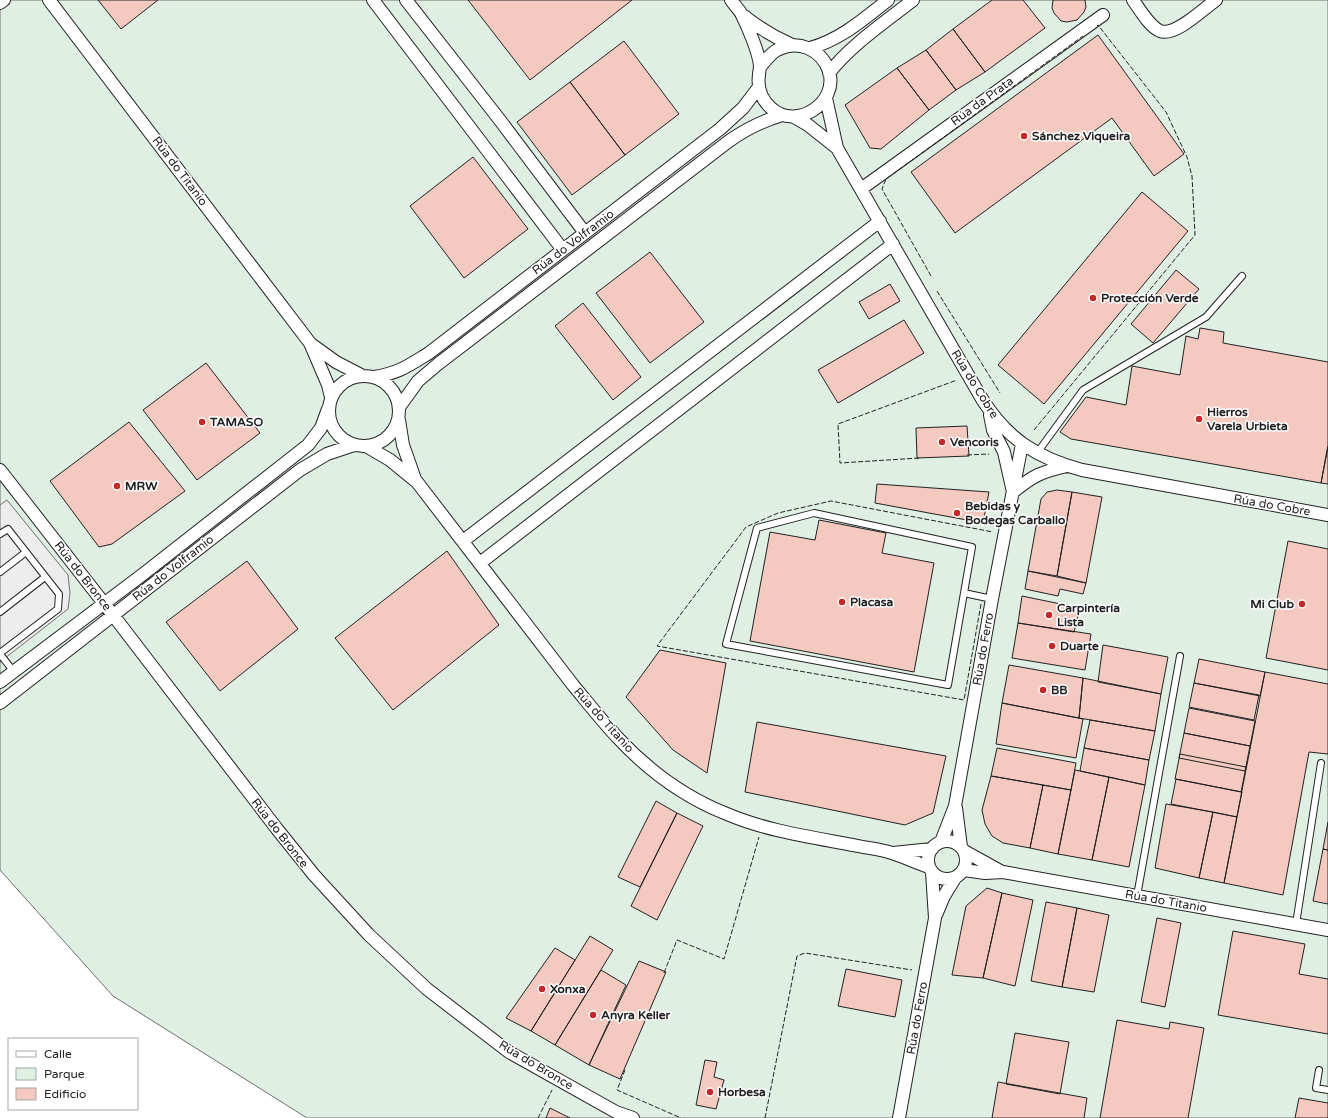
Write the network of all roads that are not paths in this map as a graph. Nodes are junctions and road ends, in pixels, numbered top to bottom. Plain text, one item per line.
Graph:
1 (4, 0) edge
2 (49, 0) edge
3 (373, 0) edge
4 (406, 0) edge
5 (731, 0) edge
6 (888, 0) edge
7 (913, 0) edge
8 (1133, 0) edge
9 (1216, 0) edge
10 (0, 3) edge
11 (741, 14) junction
12 (1103, 15) dead end
13 (792, 45) junction
14 (810, 48) junction
15 (760, 67) junction
16 (829, 73) junction
17 (759, 87) junction
18 (826, 98) junction
19 (782, 115) junction
20 (794, 117) junction
21 (837, 148) junction
22 (861, 188) junction
23 (880, 221) junction
24 (585, 233) junction
25 (893, 244) junction
26 (563, 250) junction
27 (1242, 276) dead end
28 (310, 343) junction
29 (361, 375) junction
30 (374, 377) junction
31 (329, 403) junction
32 (400, 406) junction
33 (989, 412) junction
34 (399, 419) junction
35 (1022, 444) junction
36 (354, 445) junction
37 (366, 446) junction
38 (1037, 453) junction
39 (1067, 466) junction
40 (0, 470) edge
41 (417, 482) junction
42 (1013, 492) junction
43 (1328, 515) edge
44 (0, 534) edge
45 (463, 541) junction
46 (26, 552) junction
47 (480, 562) junction
48 (0, 572) edge
49 (45, 577) junction
50 (964, 593) junction
51 (992, 599) junction
52 (104, 603) junction
53 (0, 612) edge
54 (113, 615) junction
55 (0, 653) edge
56 (1180, 656) dead end
57 (14, 672) junction
58 (0, 682) edge
59 (0, 703) edge
60 (1321, 763) dead end
61 (955, 806) junction
62 (936, 846) junction
63 (963, 849) junction
64 (892, 853) junction
65 (931, 870) junction
66 (964, 870) junction
67 (1003, 872) junction
68 (955, 878) junction
69 (1137, 896) junction
70 (935, 918) junction
71 (1296, 924) junction
72 (1328, 930) edge
73 (1319, 1070) dead end
74 (1328, 1090) edge
75 (633, 1118) edge
76 (899, 1118) edge

1 - 10 street
2 - 28 street, Rúa do Titanio
3 - 26 street
4 - 24 street
5 - 11 street
6 - 14 street
7 - 16 street
8 - 9 street
11 - 13 street
11 - 15 street
12 - 22 street, Rúa da Prata
13 - 14 street
13 - 15 street
14 - 16 street
15 - 17 street
16 - 18 street
17 - 19 street
17 - 24 street, Rúa do Volframio
18 - 20 street
18 - 21 street
19 - 20 street
19 - 32 street, Rúa do Volframio
20 - 21 street
21 - 22 street, Rúa do Cobre
22 - 23 street, Rúa do Cobre
23 - 25 street, Rúa do Cobre
23 - 45 street
24 - 26 street, Rúa do Volframio
25 - 33 street, Rúa do Cobre
25 - 47 street
26 - 30 street, Rúa do Volframio
27 - 38 lane
28 - 29 street
28 - 31 street
29 - 30 street
29 - 31 street
30 - 32 street
31 - 36 street
31 - 52 street, Rúa do Volframio
32 - 34 street
33 - 35 street, Rúa do Cobre
33 - 42 street, Rúa do Ferro
34 - 37 street
34 - 41 street
35 - 38 street, Rúa do Cobre
35 - 42 street, Rúa do Ferro
36 - 37 street
36 - 54 street, Rúa do Volframio
37 - 41 street
38 - 39 street, Rúa do Cobre
39 - 42 street
39 - 43 street, Rúa do Cobre
40 - 52 street, Rúa do Bronce
41 - 45 street, Rúa do Titanio
42 - 51 street, Rúa do Ferro
44 - 46 lane
45 - 47 street, Rúa do Titanio
46 - 48 lane
46 - 49 lane
47 - 64 street, Rúa do Titanio
49 - 53 lane
49 - 55 lane
50 - 50 lane
50 - 51 lane
51 - 61 street, Rúa do Ferro
52 - 54 street, Rúa do Bronce
52 - 57 street, Rúa do Volframio
54 - 59 street, Rúa do Volframio
54 - 75 street, Rúa do Bronce
55 - 57 lane
56 - 69 lane
57 - 58 street, Rúa do Volframio
60 - 71 lane
61 - 62 street, Rúa do Ferro
61 - 63 street, Rúa do Ferro
62 - 63 street
62 - 64 street, Rúa do Titanio
62 - 65 street
63 - 66 street
63 - 67 street, Rúa do Titanio
64 - 65 street, Rúa do Titanio
65 - 68 street
65 - 70 street, Rúa do Ferro
66 - 67 street, Rúa do Titanio
66 - 68 street
67 - 69 street, Rúa do Titanio
68 - 70 street, Rúa do Ferro
69 - 71 street, Rúa do Titanio
70 - 76 street, Rúa do Ferro
71 - 72 street, Rúa do Titanio
73 - 74 lane

